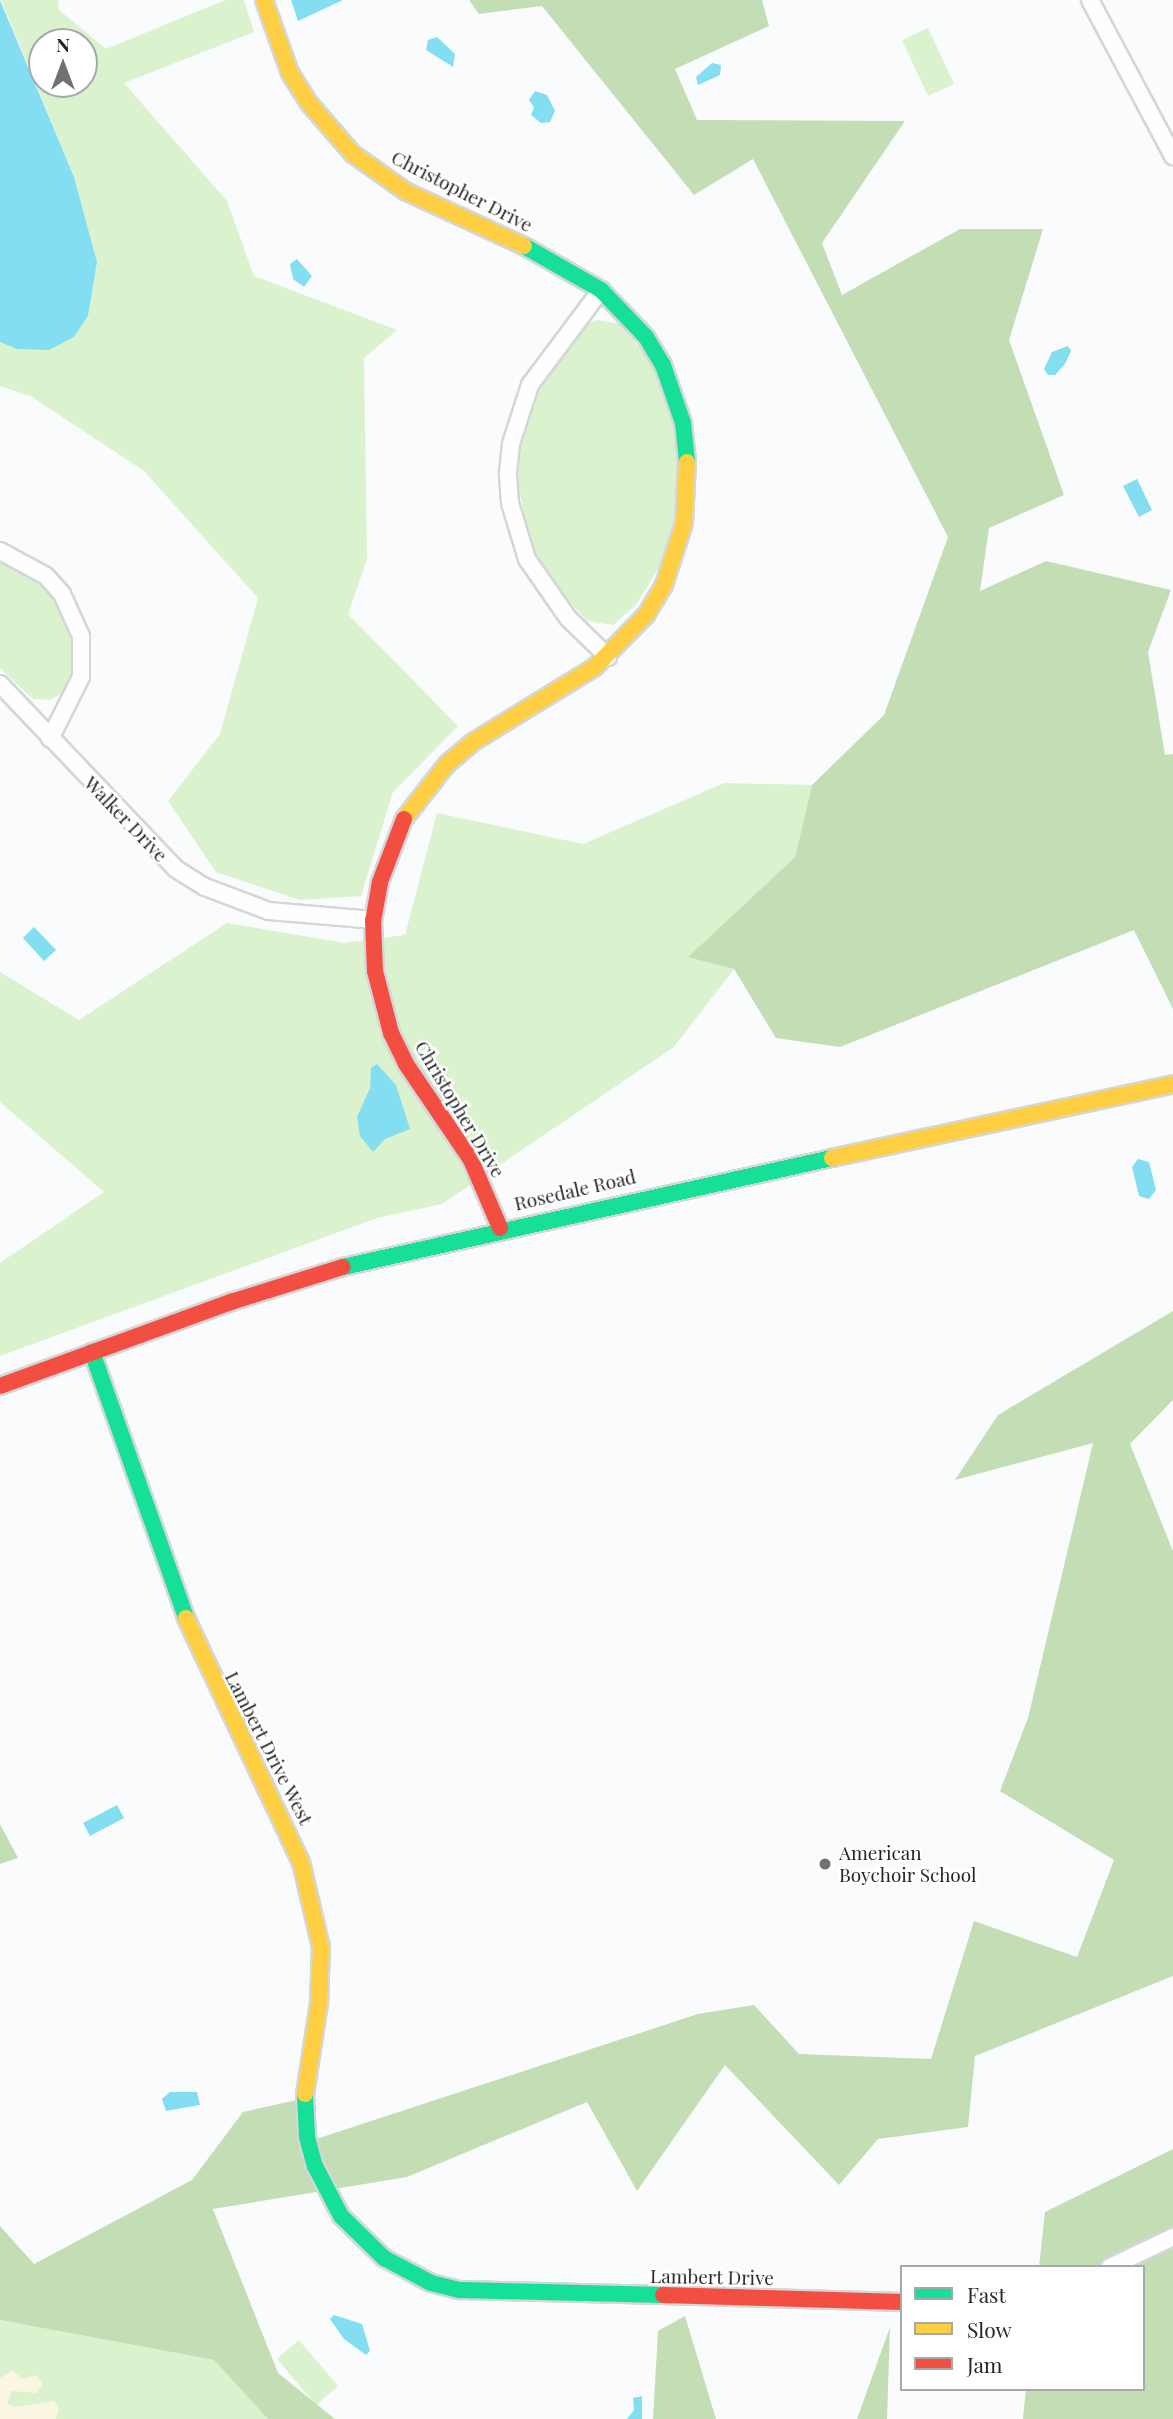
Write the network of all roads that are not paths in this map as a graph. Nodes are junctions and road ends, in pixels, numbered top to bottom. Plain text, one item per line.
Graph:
1 (264, 0) edge
2 (1090, 0) edge
3 (1173, 156) edge
4 (601, 289) junction
5 (0, 551) edge
6 (608, 657) junction
7 (0, 684) edge
8 (50, 738) junction
9 (373, 920) junction
10 (1173, 1084) edge
11 (500, 1228) junction
12 (92, 1352) junction
13 (0, 1386) edge
14 (1167, 2240) edge
15 (1114, 2265) edge
16 (522, 2294) joint
17 (900, 2302) edge

1 - 4 street, Christopher Drive
2 - 3 street
4 - 6 street, Christopher Drive
4 - 6 street
5 - 8 street
6 - 9 street, Christopher Drive
7 - 8 street, Walker Drive
8 - 9 street, Walker Drive
9 - 11 street, Christopher Drive
10 - 11 street, Rosedale Road
11 - 12 street, Rosedale Road
12 - 13 street, Rosedale Road
12 - 16 street, Lambert Drive West
14 - 15 street
16 - 17 street, Lambert Drive

